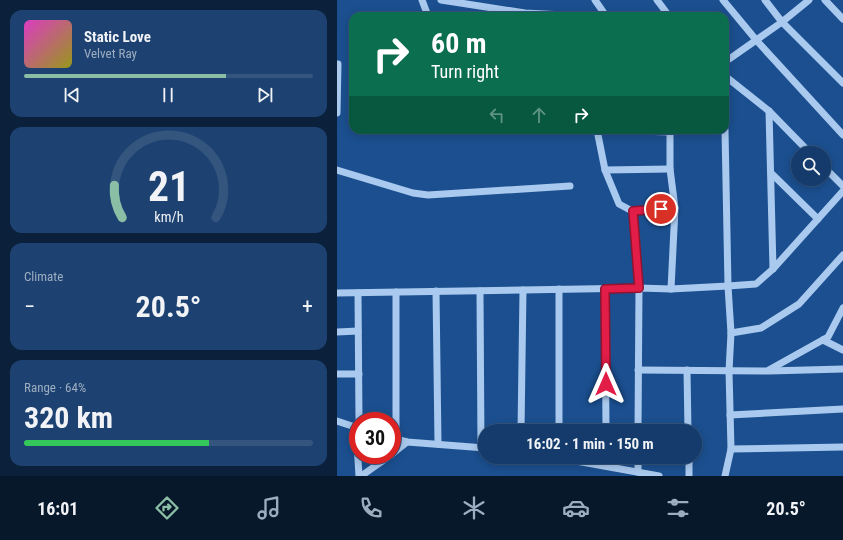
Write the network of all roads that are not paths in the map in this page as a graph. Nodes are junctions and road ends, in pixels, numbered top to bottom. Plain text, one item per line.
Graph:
1 (422, 0) edge
2 (441, 0) edge
3 (595, 0) edge
4 (657, 0) edge
5 (723, 0) edge
6 (765, 0) edge
7 (809, 0) edge
8 (825, 0) edge
9 (426, 12) edge
10 (519, 12) edge
11 (603, 12) edge
12 (666, 12) edge
13 (842, 16) edge
14 (782, 22) junction
15 (757, 41) junction
16 (729, 59) edge
17 (338, 64) dead end
18 (729, 79) edge
19 (843, 82) edge
20 (769, 111) junction
21 (337, 113) edge
22 (598, 134) edge
23 (670, 134) edge
24 (725, 134) edge
25 (843, 135) edge
26 (803, 146) edge
27 (670, 169) junction
28 (337, 170) edge
29 (605, 170) junction
30 (771, 173) junction
31 (831, 174) edge
32 (571, 186) dead end
33 (843, 186) edge
34 (843, 191) edge
35 (675, 208) junction
36 (633, 211) junction
37 (818, 219) junction
38 (843, 255) edge
39 (773, 269) junction
40 (728, 286) junction
41 (639, 288) junction
42 (559, 289) junction
43 (605, 289) junction
44 (671, 289) junction
45 (523, 290) junction
46 (480, 291) junction
47 (396, 292) junction
48 (436, 292) junction
49 (337, 293) edge
50 (358, 293) junction
51 (843, 308) edge
52 (358, 331) junction
53 (337, 332) edge
54 (731, 332) junction
55 (823, 340) junction
56 (843, 350) edge
57 (638, 370) junction
58 (687, 370) junction
59 (843, 370) edge
60 (729, 371) junction
61 (767, 371) junction
62 (337, 374) edge
63 (359, 374) junction
64 (843, 409) edge
65 (358, 412) edge
66 (394, 412) edge
67 (730, 415) junction
68 (337, 422) edge
69 (349, 424) edge
70 (483, 424) edge
71 (521, 424) edge
72 (559, 424) edge
73 (606, 424) edge
74 (638, 424) edge
75 (688, 424) edge
76 (401, 440) edge
77 (407, 442) junction
78 (438, 444) junction
79 (401, 447) edge
80 (843, 447) edge
81 (478, 448) edge
82 (731, 449) junction
83 (360, 464) edge
84 (378, 464) edge
85 (595, 464) edge
86 (638, 464) edge
87 (689, 464) edge
88 (606, 466) joint
89 (638, 472) junction
90 (360, 476) edge
91 (659, 476) edge
92 (689, 476) edge
93 (725, 476) edge

1 - 9 street
2 - 10 street
3 - 11 street
4 - 12 street
5 - 15 street
6 - 14 street
7 - 14 street
8 - 13 street
14 - 15 street
14 - 19 street
15 - 16 street
15 - 25 street
17 - 21 street
18 - 20 street
20 - 26 street
20 - 30 street
22 - 29 street
23 - 27 street
24 - 40 street
27 - 29 street
27 - 35 street
28 - 32 street
29 - 36 street
30 - 37 street
30 - 39 street
31 - 33 street
34 - 37 street
35 - 36 street
35 - 44 street
36 - 41 street
37 - 39 street
38 - 54 street
39 - 40 street
40 - 44 street
40 - 54 street
41 - 43 street
41 - 44 street
41 - 57 street
42 - 43 street
42 - 45 street
42 - 72 street
43 - 73 street
45 - 46 street
45 - 71 street
46 - 48 street
46 - 70 street
47 - 48 street
47 - 50 street
47 - 66 street
48 - 78 street
49 - 50 street
50 - 52 street
51 - 55 street
52 - 53 street
52 - 63 street
54 - 60 street
55 - 56 street
55 - 61 street
57 - 58 street
57 - 74 street
58 - 60 street
58 - 75 street
59 - 61 street
60 - 61 street
60 - 67 street
62 - 63 street
63 - 65 street
64 - 67 street
67 - 82 street
68 - 69 street
76 - 77 street
77 - 78 street
77 - 79 street
78 - 81 street
80 - 82 street
82 - 93 street
83 - 90 street
84 - 90 street
85 - 88 street
86 - 89 street
87 - 92 street
88 - 89 street
89 - 91 street

